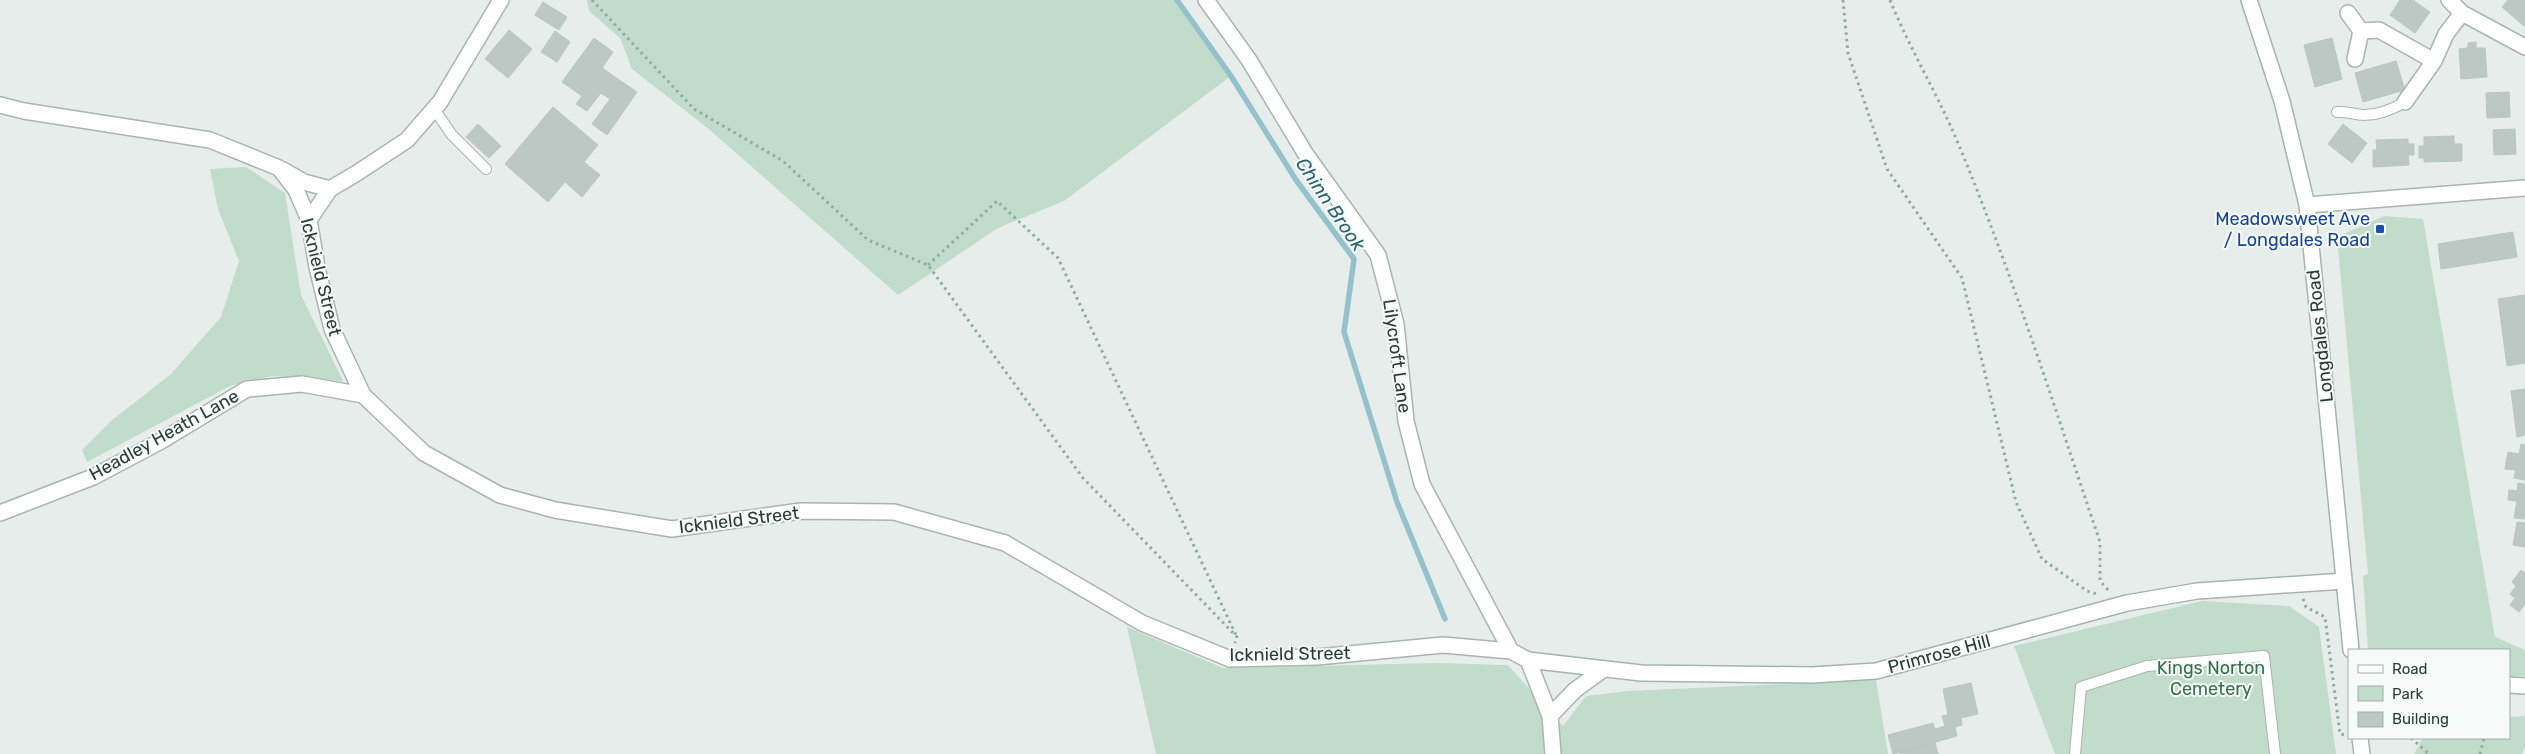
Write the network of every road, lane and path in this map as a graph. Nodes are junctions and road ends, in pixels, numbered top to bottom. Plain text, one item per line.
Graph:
1 (501, 0) edge
2 (592, 0) edge
3 (1206, 0) edge
4 (1843, 0) edge
5 (1890, 0) edge
6 (2249, 0) edge
7 (2449, 0) edge
8 (2348, 13) dead end
9 (2462, 13) junction
10 (2361, 30) junction
11 (2525, 47) edge
12 (2355, 59) dead end
13 (2434, 61) junction
14 (2405, 102) joint
15 (0, 105) edge
16 (434, 109) junction
17 (2337, 112) dead end
18 (279, 168) junction
19 (486, 169) dead end
20 (330, 188) junction
21 (2525, 188) edge
22 (2307, 205) junction
23 (309, 220) junction
24 (928, 264) junction
25 (363, 395) junction
26 (0, 513) edge
27 (2100, 572) dead end
28 (2344, 582) junction
29 (2298, 584) junction
30 (2078, 585) dead end
31 (1237, 637) junction
32 (2352, 649) edge
33 (1511, 651) junction
34 (1230, 659) junction
35 (1528, 660) junction
36 (1604, 669) junction
37 (2510, 685) edge
38 (2525, 686) edge
39 (1550, 716) junction
40 (2348, 736) edge
41 (2360, 739) edge
42 (2412, 739) edge
43 (2484, 739) edge
44 (1553, 754) edge
45 (2075, 754) edge
46 (2275, 754) edge
47 (2362, 754) edge
48 (2429, 754) edge
49 (2480, 754) edge

1 - 16 street
2 - 24 path
3 - 33 street, Lilycroft Lane
4 - 30 path
5 - 27 path
6 - 22 street, Longdales Road
7 - 9 street
8 - 10 street
9 - 11 street
9 - 13 street
10 - 12 street
10 - 13 street
13 - 14 street
14 - 17 lane
15 - 18 street
16 - 19 lane
16 - 20 street
18 - 20 street
18 - 23 street, Icknield Street
20 - 23 street
21 - 22 street
22 - 28 street, Longdales Road
23 - 25 street, Icknield Street
24 - 31 path
24 - 31 path
25 - 26 street, Headley Heath Lane
25 - 34 street, Icknield Street
28 - 29 street, Primrose Hill
28 - 32 street, Longdales Road
29 - 36 street, Primrose Hill
29 - 40 path
31 - 34 path
33 - 34 street, Icknield Street
33 - 35 street, Icknield Street
35 - 36 street, Primrose Hill
35 - 39 street
36 - 39 street
37 - 38 street
39 - 44 street
41 - 47 street
42 - 48 path
43 - 49 path
45 - 46 lane

